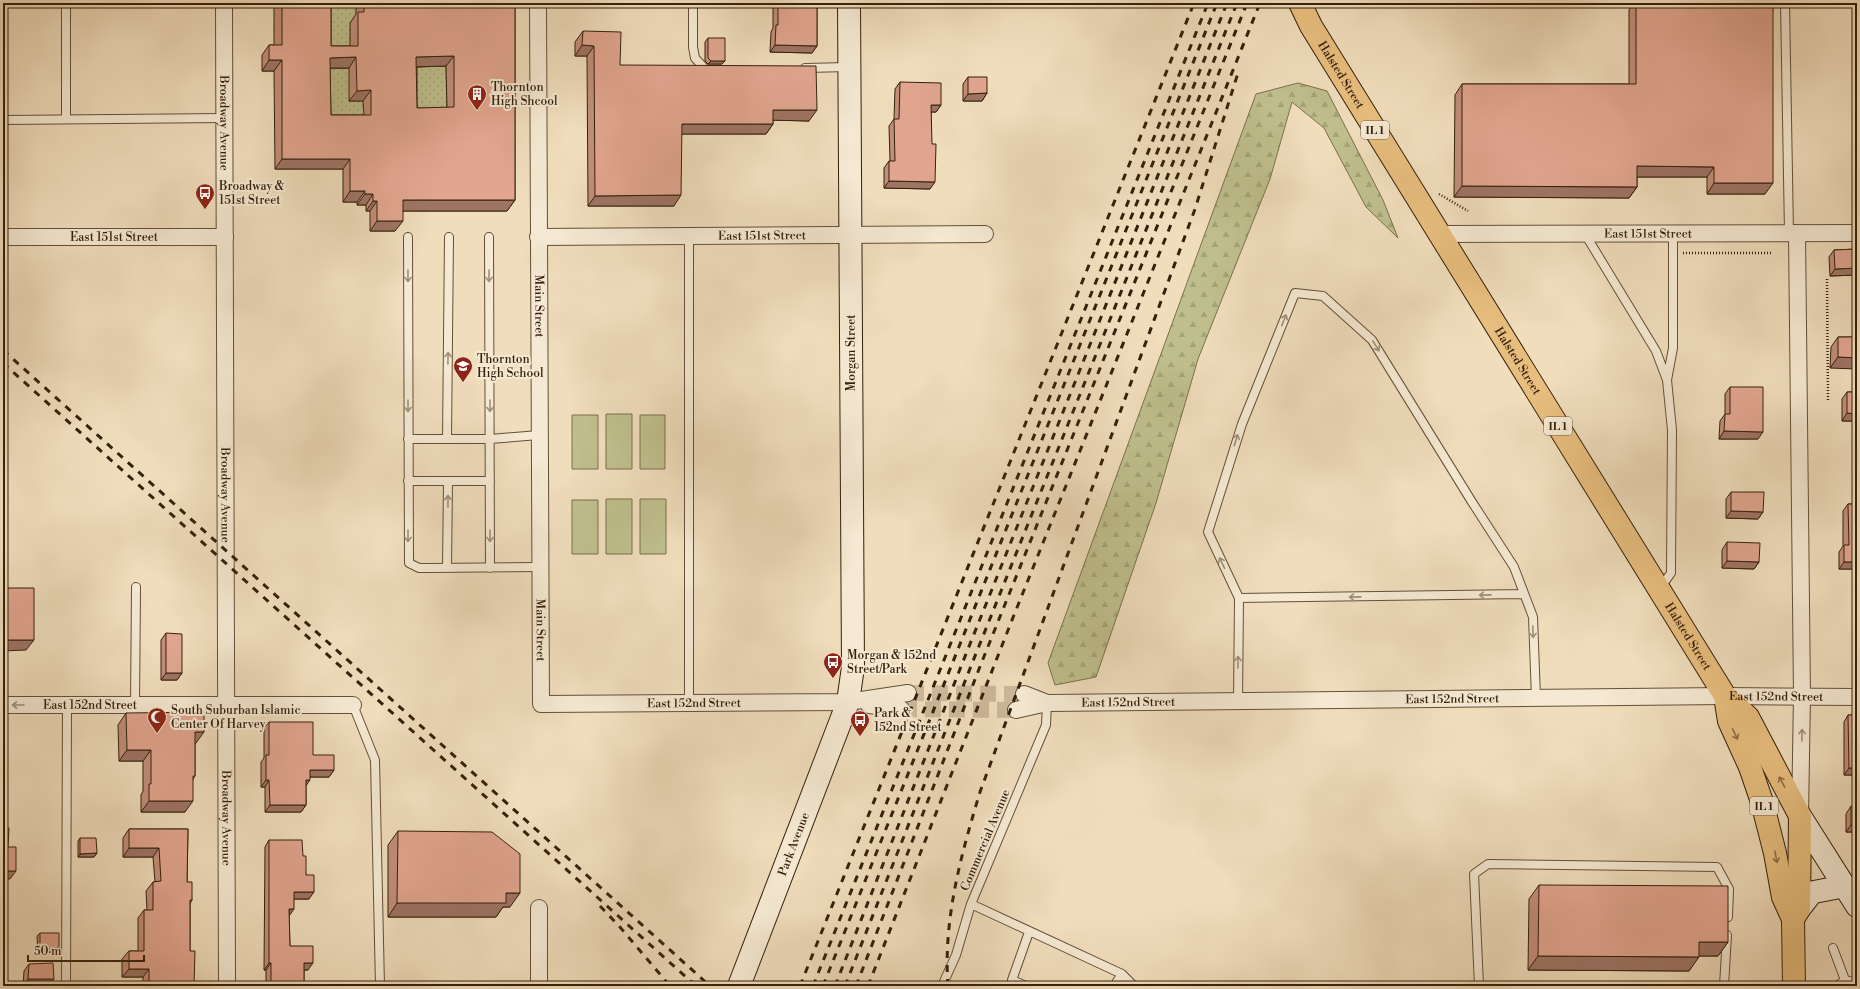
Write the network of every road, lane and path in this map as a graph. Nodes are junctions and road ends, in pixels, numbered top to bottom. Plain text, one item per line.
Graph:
1 (66, 3) edge
2 (224, 3) edge
3 (538, 3) edge
4 (693, 3) edge
5 (849, 3) edge
6 (1290, 3) edge
7 (1300, 3) edge
8 (1785, 3) edge
9 (1310, 26) junction
10 (849, 67) junction
11 (794, 68) edge
12 (714, 70) edge
13 (224, 118) junction
14 (66, 119) junction
15 (3, 120) edge
16 (1439, 194) dead end
17 (1468, 211) dead end
18 (1793, 233) junction
19 (1857, 233) edge
20 (985, 234) dead end
21 (1439, 234) junction
22 (1585, 234) junction
23 (1673, 234) junction
24 (850, 235) junction
25 (489, 236) dead end
26 (538, 236) junction
27 (689, 236) junction
28 (3, 237) edge
29 (224, 237) junction
30 (408, 237) dead end
31 (449, 237) dead end
32 (1673, 253) junction
33 (1772, 253) dead end
34 (1827, 279) dead end
35 (1668, 380) junction
36 (1828, 400) dead end
37 (540, 435) junction
38 (408, 439) junction
39 (447, 439) junction
40 (490, 439) junction
41 (408, 481) junction
42 (448, 481) junction
43 (490, 481) junction
44 (540, 567) junction
45 (448, 568) junction
46 (490, 568) junction
47 (136, 587) dead end
48 (1660, 589) junction
49 (1524, 594) junction
50 (1239, 598) junction
51 (908, 693) tunnel mouth
52 (1024, 694) tunnel mouth
53 (1725, 696) junction
54 (1802, 696) junction
55 (1857, 696) edge
56 (1536, 698) junction
57 (1238, 701) junction
58 (848, 702) junction
59 (689, 703) junction
60 (1046, 703) junction
61 (135, 704) junction
62 (225, 704) junction
63 (541, 704) joint
64 (3, 705) edge
65 (67, 705) junction
66 (353, 706) joint
67 (901, 709) tunnel mouth
68 (1016, 710) tunnel mouth
69 (1800, 816) junction
70 (1848, 884) junction
71 (971, 904) junction
72 (1857, 906) edge
73 (539, 908) dead end
74 (1796, 914) junction
75 (1029, 932) junction
76 (1833, 948) dead end
77 (1122, 974) junction
78 (1846, 980) junction
79 (1857, 983) edge
80 (66, 986) edge
81 (227, 986) edge
82 (380, 986) edge
83 (539, 986) edge
84 (739, 986) edge
85 (942, 986) edge
86 (1026, 986) edge
87 (1114, 986) edge
88 (1134, 986) edge
89 (1479, 986) edge
90 (1724, 986) edge
91 (1794, 986) edge
92 (1837, 986) edge

1 - 14 lane
2 - 13 street, Broadway Avenue
3 - 26 street, Main Street
4 - 12 lane
5 - 10 street, Morgan Street
6 - 9 main road, Halsted Street / IL 1
7 - 9 main road, Halsted Street / IL 1
8 - 18 lane
9 - 21 main road, Halsted Street / IL 1
10 - 11 lane
10 - 24 street, Morgan Street
13 - 14 lane
13 - 29 street, Broadway Avenue
14 - 15 lane
16 - 17 path
18 - 19 street, East 151st Street
18 - 23 street, East 151st Street
18 - 54 street, Halsted Street
20 - 24 street, East 151st Street
21 - 22 street, East 151st Street
21 - 48 main road, Halsted Street / IL 1
22 - 23 street, East 151st Street
22 - 35 lane
23 - 32 lane
24 - 27 street, East 151st Street
24 - 58 street, Morgan Street
25 -> 40 lane
26 - 27 street, East 151st Street
26 - 37 street, Main Street
27 - 59 lane
28 - 29 street, East 151st Street
29 - 62 street, Broadway Avenue
30 -> 38 lane
39 -> 31 lane
32 - 33 path
32 - 35 lane
34 - 36 path
35 - 48 lane
37 - 40 lane
37 - 44 street, Main Street
38 - 39 lane
38 - 41 lane
39 - 40 lane
40 - 43 lane
41 - 42 lane
41 -> 45 lane
42 - 43 lane
45 -> 42 lane
43 -> 46 lane
44 - 46 lane
44 - 63 street, Main Street
45 - 46 lane
47 - 61 lane
48 - 53 main road, Halsted Street / IL 1
49 -> 50 lane
50 -> 49 lane
49 -> 56 lane
57 -> 50 lane
51 - 58 street, East 152nd Street
52 - 60 street, East 152nd Street
53 - 54 street, East 152nd Street
53 - 56 street, East 152nd Street
69 -> 53 main road, Halsted Street / IL 1
53 -> 74 main road, Halsted Street / IL 1
54 - 55 street, East 152nd Street
69 -> 54 street, Halsted Street
56 - 57 street, East 152nd Street
57 - 60 street, East 152nd Street
58 - 59 street, East 152nd Street
58 - 67 street, East 152nd Street
58 - 84 street, Park Avenue
59 - 63 street, East 152nd Street
60 - 68 street, East 152nd Street
60 - 71 lane, Commercial Avenue
61 - 62 street, East 152nd Street
61 - 65 street, East 152nd Street
62 - 66 street, East 152nd Street
62 - 81 street, Broadway Avenue
65 -> 64 street, East 152nd Street
65 - 80 lane
66 - 82 lane
69 - 70 street
69 - 74 main road, Halsted Street / IL 1
70 - 72 street
70 - 74 street
71 - 75 lane
71 - 85 lane, Commercial Avenue
73 - 83 street
74 - 91 main road, Halsted Street / IL 1
75 - 77 lane
75 - 86 lane
76 - 78 lane
77 - 87 lane
77 - 88 lane
78 - 79 lane
78 - 92 lane
89 - 90 lane

